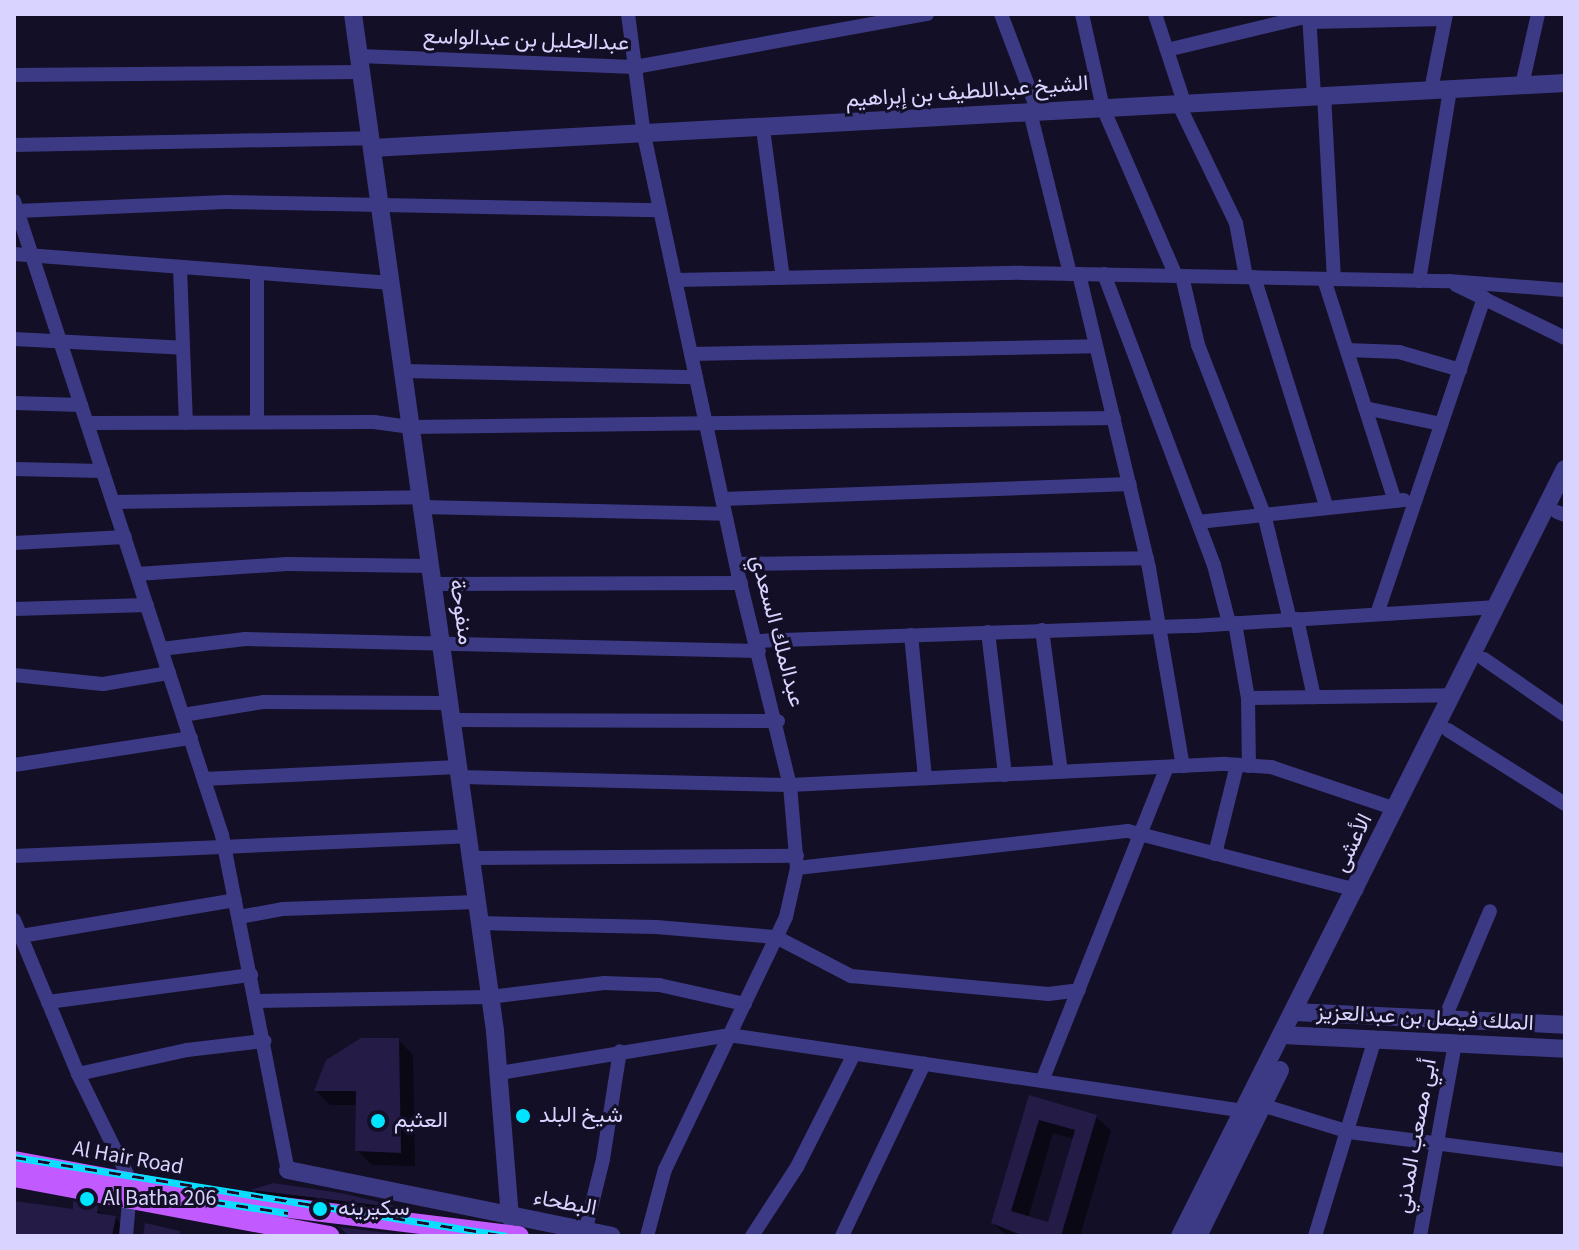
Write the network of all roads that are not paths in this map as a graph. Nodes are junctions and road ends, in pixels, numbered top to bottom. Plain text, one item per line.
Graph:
1 (353, 14) edge
2 (628, 14) edge
3 (927, 14) edge
4 (1001, 14) edge
5 (1082, 14) edge
6 (1155, 14) edge
7 (1538, 14) edge
8 (1309, 17) edge
9 (1446, 17) edge
10 (1167, 50) junction
11 (360, 64) junction
12 (635, 67) junction
13 (14, 75) edge
14 (1565, 83) edge
15 (1522, 85) junction
16 (1450, 89) junction
17 (1431, 90) junction
18 (1319, 96) junction
19 (1181, 103) junction
20 (1103, 108) junction
21 (1034, 112) junction
22 (763, 129) junction
23 (644, 135) junction
24 (371, 143) junction
25 (14, 145) edge
26 (379, 203) junction
27 (16, 206) edge
28 (660, 210) junction
29 (14, 254) edge
30 (32, 257) junction
31 (180, 268) junction
32 (257, 274) junction
33 (1075, 274) junction
34 (1104, 274) junction
35 (1179, 276) junction
36 (1250, 277) junction
37 (783, 278) junction
38 (1329, 279) junction
39 (675, 280) junction
40 (1419, 281) junction
41 (1448, 281) junction
42 (391, 283) junction
43 (1565, 290) edge
44 (1484, 298) junction
45 (1565, 338) edge
46 (14, 339) edge
47 (60, 340) junction
48 (1096, 346) junction
49 (183, 348) junction
50 (1347, 350) junction
51 (691, 354) junction
52 (1460, 370) junction
53 (403, 371) junction
54 (696, 377) junction
55 (14, 403) edge
56 (81, 405) junction
57 (1365, 408) junction
58 (1114, 418) junction
59 (257, 422) junction
60 (87, 423) junction
61 (186, 423) junction
62 (1441, 424) junction
63 (706, 425) junction
64 (411, 427) junction
65 (14, 469) edge
66 (1565, 469) edge
67 (103, 471) junction
68 (1130, 484) junction
69 (1416, 499) junction
70 (1395, 501) junction
71 (113, 502) junction
72 (421, 502) junction
73 (724, 506) junction
74 (1327, 508) junction
75 (1562, 508) edge
76 (1264, 514) junction
77 (1198, 522) junction
78 (125, 537) junction
79 (14, 543) edge
80 (1147, 558) junction
81 (736, 564) junction
82 (137, 574) junction
83 (431, 575) junction
84 (741, 583) junction
85 (147, 605) junction
86 (1497, 607) junction
87 (14, 609) edge
88 (1377, 614) junction
89 (1294, 620) junction
90 (1232, 623) junction
91 (1158, 627) junction
92 (1042, 630) junction
93 (988, 632) junction
94 (911, 635) junction
95 (441, 643) junction
96 (757, 646) junction
97 (161, 649) junction
98 (1484, 659) junction
99 (169, 673) junction
100 (14, 675) edge
101 (1453, 695) junction
102 (1314, 697) junction
103 (1248, 698) junction
104 (450, 711) junction
105 (183, 715) junction
106 (1565, 715) edge
107 (778, 721) junction
108 (1448, 730) junction
109 (191, 738) junction
110 (14, 765) edge
111 (1183, 766) junction
112 (1243, 766) junction
113 (1167, 767) junction
114 (459, 772) junction
115 (1061, 772) junction
116 (1005, 775) junction
117 (925, 778) junction
118 (204, 779) junction
119 (790, 785) junction
120 (1563, 800) edge
121 (1396, 809) junction
122 (1143, 835) junction
123 (468, 836) junction
124 (225, 848) junction
125 (1215, 854) junction
126 (14, 856) edge
127 (471, 858) junction
128 (797, 862) junction
129 (1356, 890) junction
130 (235, 900) junction
131 (477, 902) junction
132 (1490, 911) dead end
133 (239, 917) junction
134 (14, 920) edge
135 (480, 923) junction
136 (21, 936) junction
137 (776, 937) junction
138 (251, 975) junction
139 (1079, 990) junction
140 (490, 997) junction
141 (256, 1001) junction
142 (48, 1002) junction
143 (745, 1004) junction
144 (1301, 1013) junction
145 (1444, 1020) junction
146 (1565, 1025) edge
147 (729, 1035) junction
148 (1290, 1035) junction
149 (1375, 1038) junction
150 (264, 1041) junction
151 (1455, 1043) junction
152 (1565, 1049) edge
153 (620, 1051) junction
154 (854, 1054) junction
155 (924, 1064) junction
156 (500, 1073) junction
157 (78, 1074) junction
158 (1042, 1081) junction
159 (1254, 1108) junction
160 (1349, 1132) junction
161 (1434, 1145) junction
162 (1565, 1160) edge
163 (14, 1161) edge
164 (288, 1170) joint
165 (14, 1177) edge
166 (131, 1192) junction
167 (514, 1227) edge
168 (585, 1232) junction
169 (126, 1236) edge
170 (330, 1236) edge
171 (611, 1236) edge
172 (647, 1236) edge
173 (752, 1236) edge
174 (842, 1236) edge
175 (1180, 1236) edge
176 (1198, 1236) edge
177 (1315, 1236) edge
178 (1420, 1236) edge

1 - 11 street, منفوحة
2 - 12 street, عبدالملك السعدي
3 - 12 street, عبدالجليل بن عبدالواسع
4 - 21 street
5 - 20 street
6 - 10 street
7 - 15 street
8 - 9 street
8 - 10 street
8 - 18 street
9 - 17 street
10 - 19 street
11 - 12 street, عبدالجليل بن عبدالواسع
11 - 13 street, عبدالجليل بن عبدالواسع
11 - 24 street, منفوحة
12 - 23 street, عبدالملك السعدي
14 - 15 street, الشيخ عبداللطيف بن إبراهيم
15 - 16 street, الشيخ عبداللطيف بن إبراهيم
16 - 17 street, الشيخ عبداللطيف بن إبراهيم
16 - 40 street
17 - 18 street, الشيخ عبداللطيف بن إبراهيم
18 - 19 street, الشيخ عبداللطيف بن إبراهيم
18 - 38 street
19 - 20 street, الشيخ عبداللطيف بن إبراهيم
19 - 36 street
20 - 21 street, الشيخ عبداللطيف بن إبراهيم
20 - 35 street
21 - 22 street, الشيخ عبداللطيف بن إبراهيم
21 - 33 street
22 - 23 street, الشيخ عبداللطيف بن إبراهيم
22 - 37 street
23 - 24 street, الشيخ عبداللطيف بن إبراهيم
23 - 28 street, عبدالملك السعدي
24 - 25 street
24 - 26 street, منفوحة
26 - 27 street
26 - 28 street
26 - 42 street, منفوحة
27 - 30 street
28 - 39 street, عبدالملك السعدي
29 - 30 street
30 - 31 street
30 - 47 street
31 - 32 street
31 - 49 street
32 - 42 street
32 - 59 street
33 - 34 street
33 - 37 street
33 - 48 street
34 - 35 street
34 - 77 street
35 - 36 street
35 - 76 street
36 - 38 street
36 - 74 street
37 - 39 street
38 - 40 street
38 - 50 street
39 - 51 street, عبدالملك السعدي
40 - 41 street
41 - 43 street
41 - 44 street
42 - 53 street, منفوحة
44 - 45 street
44 - 52 street
46 - 47 street
47 - 49 street
47 - 56 street
48 - 51 street
48 - 58 street
49 - 61 street
50 - 52 street
50 - 57 street
51 - 54 street, عبدالملك السعدي
52 - 62 street
53 - 54 street
53 - 64 street, منفوحة
54 - 63 street, عبدالملك السعدي
55 - 56 street
56 - 60 street
57 - 62 street
57 - 70 street
58 - 63 street
58 - 68 street
59 - 61 street
59 - 64 street
60 - 61 street
60 - 67 street
62 - 69 street
63 - 64 street
63 - 73 street, عبدالملك السعدي
64 - 72 street, منفوحة
65 - 67 street
66 - 86 street, الأعشى
67 - 71 street
68 - 73 street
68 - 80 street
69 - 70 street
69 - 88 street
70 - 74 street
71 - 72 street
71 - 78 street
72 - 73 street
72 - 83 street, منفوحة
73 - 81 street, عبدالملك السعدي
74 - 76 street
75 - 98 street, الأعشى
76 - 77 street
76 - 89 street
77 - 90 street
78 - 79 street
78 - 82 street
80 - 81 street
80 - 91 street
81 - 84 street, عبدالملك السعدي
82 - 83 street
82 - 85 street
83 - 84 street
83 - 95 street, منفوحة
84 - 96 street, عبدالملك السعدي
85 - 87 street
85 - 97 street
86 - 88 street
86 - 101 street, الأعشى
88 - 89 street
89 - 90 street
89 - 102 street
90 - 91 street
90 - 103 street
91 - 92 street
91 - 111 street
92 - 93 street
92 - 115 street
93 - 94 street
93 - 116 street
94 - 96 street
94 - 117 street
95 - 96 street
95 - 97 street
95 - 104 street, منفوحة
96 - 107 street, عبدالملك السعدي
97 - 99 street
98 - 106 street
98 - 108 street, الأعشى
99 - 100 street
99 - 105 street
101 - 102 street
101 - 121 street, الأعشى
102 - 103 street
103 - 112 street
104 - 105 street
104 - 107 street
104 - 114 street, منفوحة
105 - 109 street
107 - 119 street, عبدالملك السعدي
108 - 120 street
108 - 144 street, الأعشى
109 - 110 street
109 - 118 street
111 - 112 street
111 - 113 street
112 - 121 street
112 - 125 street
113 - 115 street
113 - 122 street
114 - 118 street
114 - 119 street
114 - 123 street, منفوحة
115 - 116 street
116 - 117 street
117 - 119 street
118 - 124 street
119 - 128 street, عبدالملك السعدي
121 - 129 street, الأعشى
122 - 125 street
122 - 128 street
122 - 139 street
123 - 124 street
123 - 127 street, منفوحة
124 - 126 street
124 - 130 street
125 - 129 street
127 - 128 street
127 - 131 street, منفوحة
128 - 137 street, عبدالملك السعدي
129 - 144 street, الأعشى
130 - 133 street
130 - 136 street
131 - 133 street
131 - 135 street, منفوحة
132 - 145 street
133 - 138 street
134 - 136 street
135 - 137 street
135 - 140 street, منفوحة
136 - 142 street
137 - 139 street
137 - 143 street, عبدالملك السعدي
138 - 141 street
138 - 142 street
139 - 158 street
140 - 141 street
140 - 143 street
140 - 156 street, منفوحة
141 - 150 street
142 - 157 street
143 - 147 street, عبدالملك السعدي
144 - 145 street, الملك فيصل بن عبدالعزيز
144 - 148 street, الأعشى
145 - 146 street, الملك فيصل بن عبدالعزيز
147 - 153 street
147 - 154 street
147 - 172 street, عبدالملك السعدي
148 - 149 street, الملك فيصل بن عبدالعزيز
148 - 159 street, الأعشى
149 - 151 street, الملك فيصل بن عبدالعزيز
149 - 160 street
150 - 157 street
150 - 164 street
151 - 152 street, الملك فيصل بن عبدالعزيز
151 - 161 street, أبي مصعب المدني
153 - 156 street
153 - 168 street
154 - 155 street
154 - 173 street
155 - 158 street
155 - 174 street
156 - 167 street, منفوحة
157 - 166 street
158 - 159 street
159 - 160 street
159 - 175 street, الأعشى
159 - 176 street, الأعشى
160 - 161 street
160 - 177 street
161 - 162 street
161 - 178 street, أبي مصعب المدني
163 - 166 main road, Al Hair Road
164 - 167 street, البطحاء
165 - 166 main road, Al Hair Road
166 - 167 main road, Al Hair Road
166 - 169 street
166 - 170 main road, Al Hair Road
167 - 168 street, البطحاء
168 - 171 street, البطحاء

